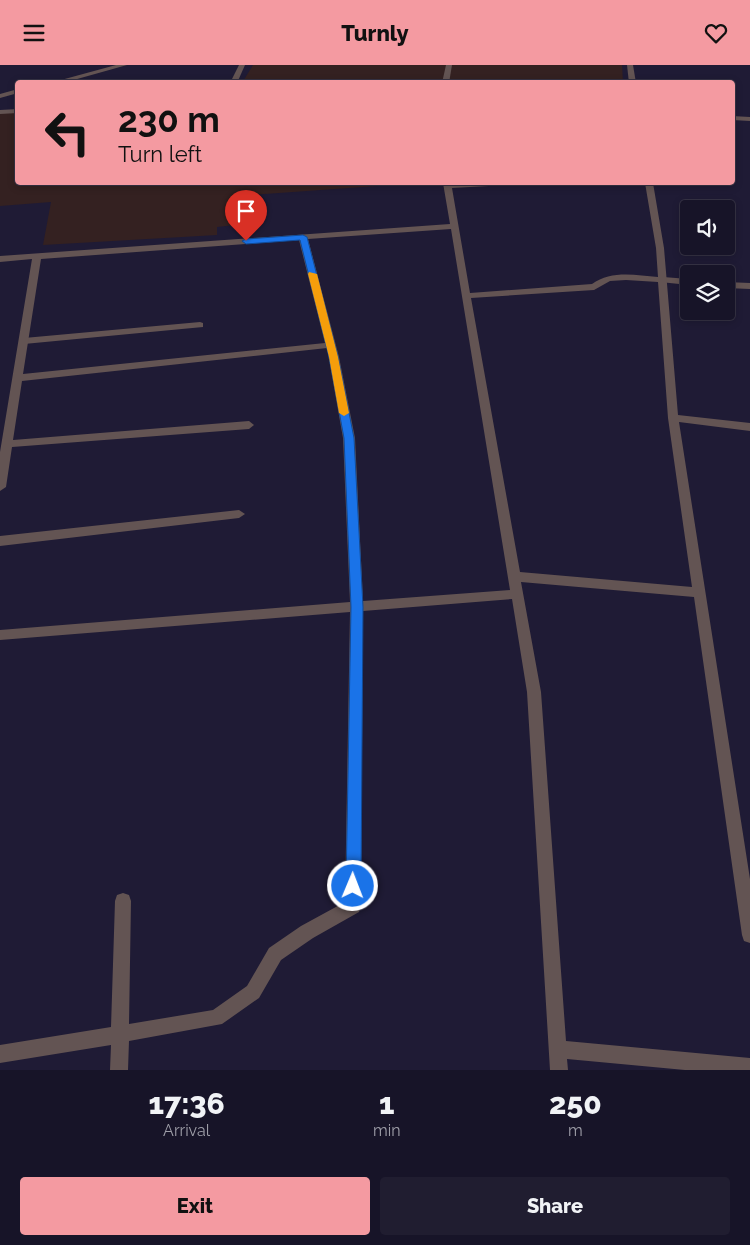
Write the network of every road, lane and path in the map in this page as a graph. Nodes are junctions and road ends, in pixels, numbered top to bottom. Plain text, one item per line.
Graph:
1 (124, 65) edge
2 (242, 65) edge
3 (449, 65) edge
4 (630, 65) edge
5 (65, 80) edge
6 (234, 80) edge
7 (445, 80) edge
8 (632, 80) edge
9 (15, 92) edge
10 (0, 96) edge
11 (15, 111) edge
12 (0, 112) edge
13 (735, 118) edge
14 (750, 119) edge
15 (447, 185) edge
16 (649, 185) edge
17 (454, 226) junction
18 (303, 237) junction
19 (37, 256) junction
20 (0, 259) edge
21 (663, 280) junction
22 (680, 281) edge
23 (735, 285) edge
24 (750, 286) edge
25 (466, 296) junction
26 (200, 325) dead end
27 (24, 341) junction
28 (331, 345) junction
29 (17, 378) junction
30 (673, 418) junction
31 (249, 425) dead end
32 (750, 427) edge
33 (4, 451) edge
34 (0, 487) edge
35 (239, 514) dead end
36 (0, 541) edge
37 (514, 576) junction
38 (700, 593) junction
39 (517, 594) junction
40 (357, 607) junction
41 (0, 635) edge
42 (123, 901) dead end
43 (750, 935) edge
44 (121, 1035) junction
45 (557, 1049) junction
46 (0, 1054) edge
47 (750, 1067) edge
48 (119, 1070) edge
49 (559, 1070) edge

1 - 5 street
2 - 6 street
3 - 7 street
4 - 8 street
9 - 10 street
11 - 12 street
13 - 14 street
15 - 17 street
16 - 21 street
17 - 18 street
17 - 25 street
18 - 19 street
18 - 28 street
19 - 20 street
19 - 27 street
21 - 22 street
21 - 25 street
21 - 30 street
23 - 24 street
25 - 37 street
26 - 27 street
27 - 29 street
28 - 29 street
28 - 40 street
29 - 33 street
30 - 32 street
30 - 38 street
31 - 33 street
33 - 34 street
35 - 36 street
37 - 38 street
37 - 39 street
38 - 43 street
39 - 40 street
39 - 45 street
40 - 41 street
40 - 44 street
42 - 44 street
44 - 46 street
44 - 48 street
45 - 47 street
45 - 49 street

